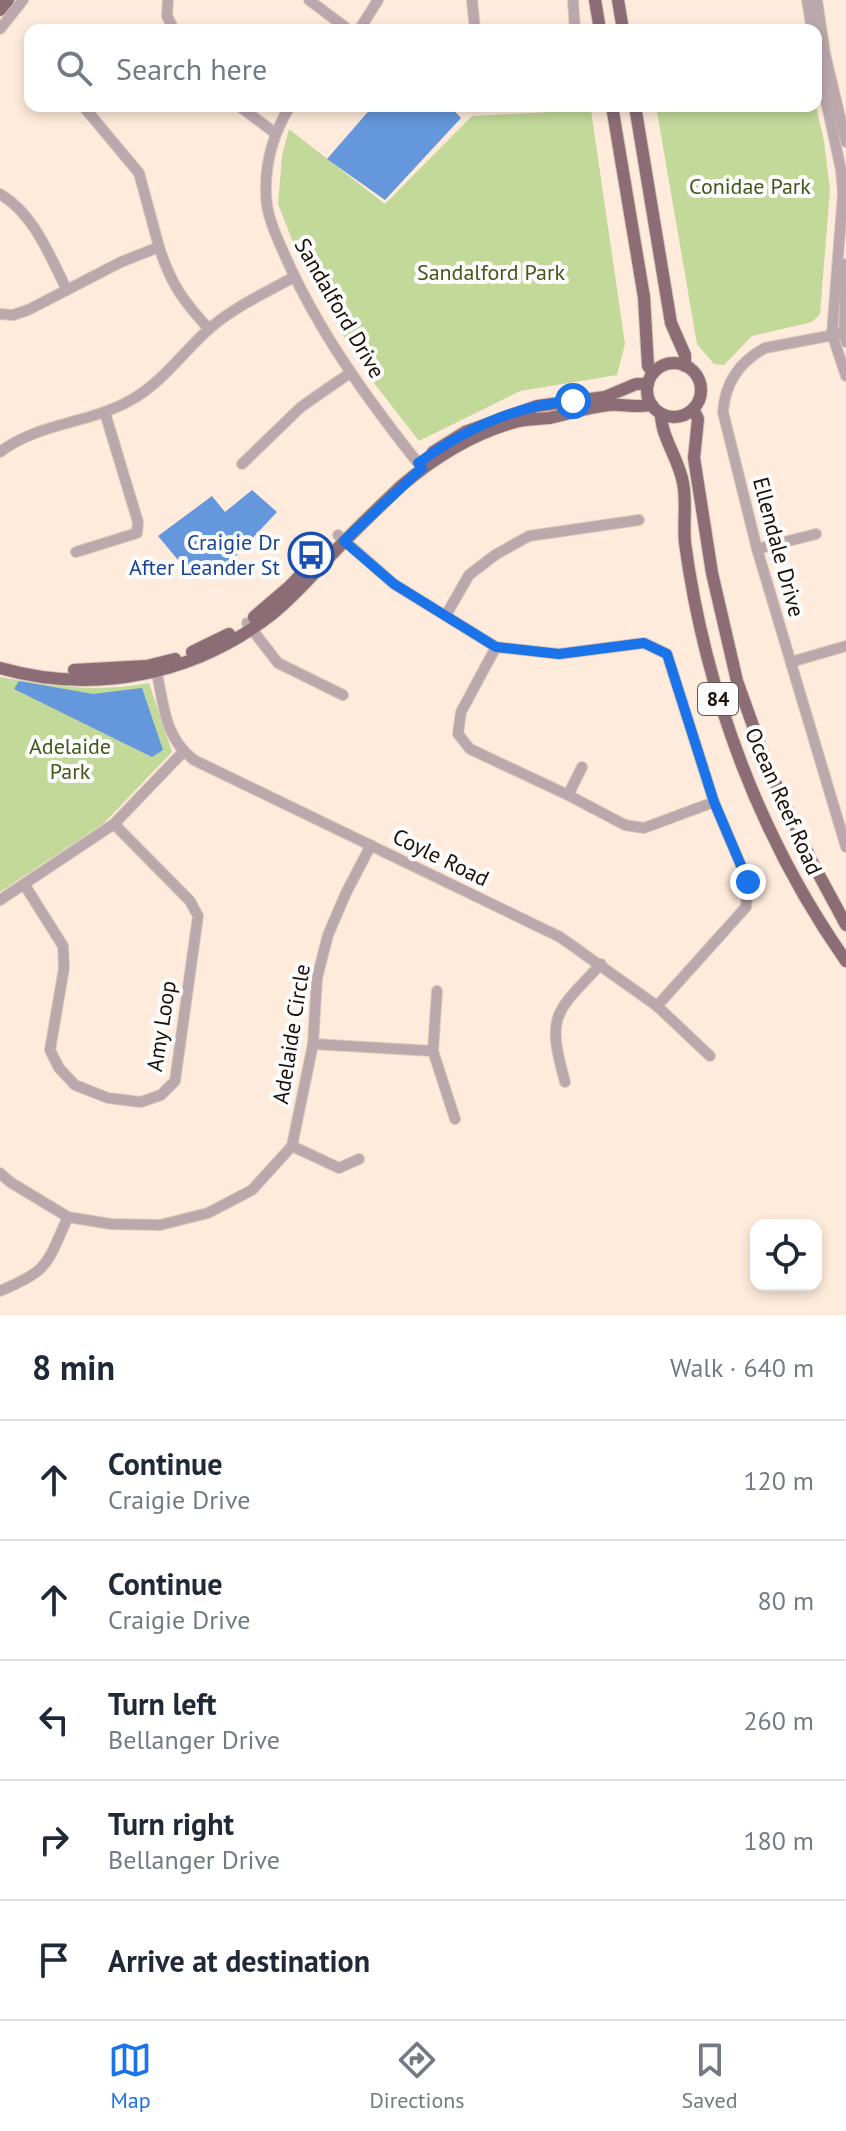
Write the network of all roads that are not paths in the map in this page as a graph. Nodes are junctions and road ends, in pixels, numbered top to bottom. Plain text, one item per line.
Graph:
1 (23, 0) edge
2 (168, 0) edge
3 (309, 0) edge
4 (378, 0) edge
5 (472, 0) edge
6 (573, 0) edge
7 (595, 0) edge
8 (618, 0) edge
9 (807, 0) edge
10 (817, 0) edge
11 (171, 24) edge
12 (341, 24) edge
13 (363, 24) edge
14 (474, 24) edge
15 (575, 24) edge
16 (599, 24) edge
17 (622, 24) edge
18 (811, 24) edge
19 (818, 24) edge
20 (0, 29) edge
21 (822, 65) edge
22 (88, 112) edge
23 (247, 112) edge
24 (287, 112) edge
25 (613, 112) edge
26 (636, 112) edge
27 (841, 131) edge
28 (275, 133) junction
29 (846, 142) edge
30 (0, 194) edge
31 (843, 222) edge
32 (159, 247) junction
33 (846, 264) edge
34 (294, 277) junction
35 (67, 290) junction
36 (0, 314) edge
37 (209, 329) junction
38 (832, 334) junction
39 (845, 337) edge
40 (685, 366) junction
41 (350, 373) junction
42 (846, 376) edge
43 (650, 378) junction
44 (693, 409) junction
45 (656, 410) junction
46 (105, 413) junction
47 (0, 452) edge
48 (242, 464) dead end
49 (420, 465) junction
50 (639, 520) dead end
51 (816, 534) dead end
52 (341, 538) junction
53 (757, 549) junction
54 (76, 552) dead end
55 (446, 615) junction
56 (249, 626) junction
57 (846, 646) edge
58 (496, 647) junction
59 (0, 660) edge
60 (791, 662) junction
61 (0, 668) edge
62 (152, 670) junction
63 (343, 695) dead end
64 (183, 752) junction
65 (582, 767) dead end
66 (568, 795) junction
67 (714, 802) junction
68 (114, 824) junction
69 (371, 845) junction
70 (846, 847) edge
71 (24, 884) junction
72 (0, 900) edge
73 (846, 925) edge
74 (846, 961) edge
75 (601, 964) junction
76 (437, 991) dead end
77 (657, 1006) junction
78 (313, 1044) junction
79 (433, 1051) junction
80 (710, 1056) dead end
81 (565, 1082) dead end
82 (455, 1119) dead end
83 (292, 1146) junction
84 (359, 1159) dead end
85 (0, 1173) edge
86 (68, 1217) junction
87 (0, 1291) edge

1 - 20 street
2 - 11 street
3 - 12 street
4 - 13 street
5 - 14 street
6 - 15 street
7 - 16 main road
8 - 17 main road
9 - 18 street
10 - 19 street
21 - 27 street
22 - 32 street
23 - 28 street
24 - 28 street, Sandalford Drive
25 - 43 main road, 84
26 - 40 main road, 84
27 - 29 street
27 - 31 street
28 - 34 street, Sandalford Drive
30 - 35 street
31 - 38 street
32 - 35 street
32 - 37 street
33 - 39 street
34 - 37 street
34 - 41 street, Sandalford Drive
35 - 36 street
37 - 46 street
38 - 39 street, Ellendale Drive
38 - 42 street
38 - 53 street, Ellendale Drive
40 - 43 main road
40 - 44 main road, 84
41 - 48 street
41 - 49 street, Sandalford Drive
43 - 45 main road, 84
43 - 49 main road
44 - 45 main road
44 - 73 main road, Ocean Reef Road / 84
45 - 49 main road
45 - 74 main road, Ocean Reef Road / 84
46 - 47 street
46 - 54 street
49 - 52 main road
50 - 55 street
51 - 53 street
52 - 55 street
52 - 56 main road
53 - 60 street, Ellendale Drive
55 - 58 street
56 - 62 main road
56 - 63 street
57 - 60 street
58 - 66 street
58 - 67 street
59 - 62 main road
60 - 70 street, Ellendale Drive
61 - 62 main road
62 - 64 street
64 - 68 street
64 - 69 street, Coyle Road
65 - 66 street
66 - 67 street
67 - 77 street
68 - 71 street
68 - 71 street, Amy Loop
69 - 75 street, Coyle Road
69 - 78 street, Adelaide Circle
71 - 72 street
75 - 77 street, Coyle Road
75 - 81 street
76 - 79 street
77 - 80 street, Coyle Road
78 - 79 street
78 - 83 street, Adelaide Circle
79 - 82 street
83 - 84 street
83 - 86 street
85 - 86 street
86 - 87 street

